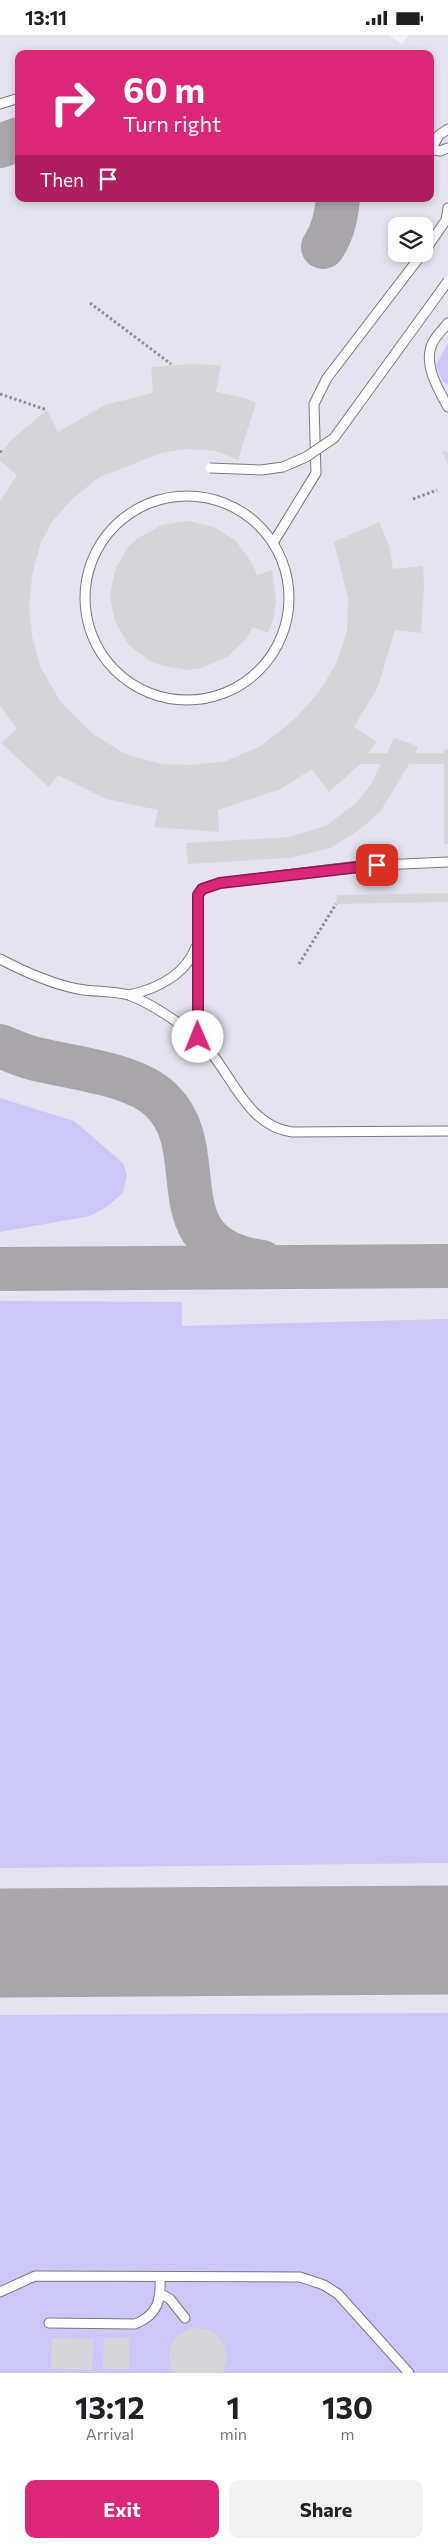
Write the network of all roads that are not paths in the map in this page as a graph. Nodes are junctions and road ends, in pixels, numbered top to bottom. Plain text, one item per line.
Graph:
1 (15, 99) edge
2 (0, 104) edge
3 (448, 129) edge
4 (434, 144) edge
5 (434, 148) edge
6 (448, 148) edge
7 (448, 208) edge
8 (433, 239) edge
9 (416, 262) edge
10 (448, 281) edge
11 (448, 323) edge
12 (448, 407) edge
13 (210, 468) dead end
14 (273, 543) junction
15 (448, 862) edge
16 (198, 941) junction
17 (0, 959) edge
18 (129, 995) junction
19 (198, 1037) junction
20 (448, 1131) edge
21 (160, 2277) junction
22 (0, 2293) edge
23 (161, 2295) junction
24 (185, 2319) dead end
25 (49, 2323) dead end
26 (409, 2373) edge

1 - 2 lane
3 - 4 lane
5 - 6 lane
7 - 8 lane
9 - 14 lane
10 - 13 lane, bridge
11 - 12 lane
14 - 14 lane
15 - 16 lane
16 - 18 lane
16 - 19 lane
17 - 18 lane
18 - 19 lane
19 - 20 lane
21 - 22 lane
21 - 23 lane
21 - 26 lane
23 - 24 lane
23 - 25 lane

